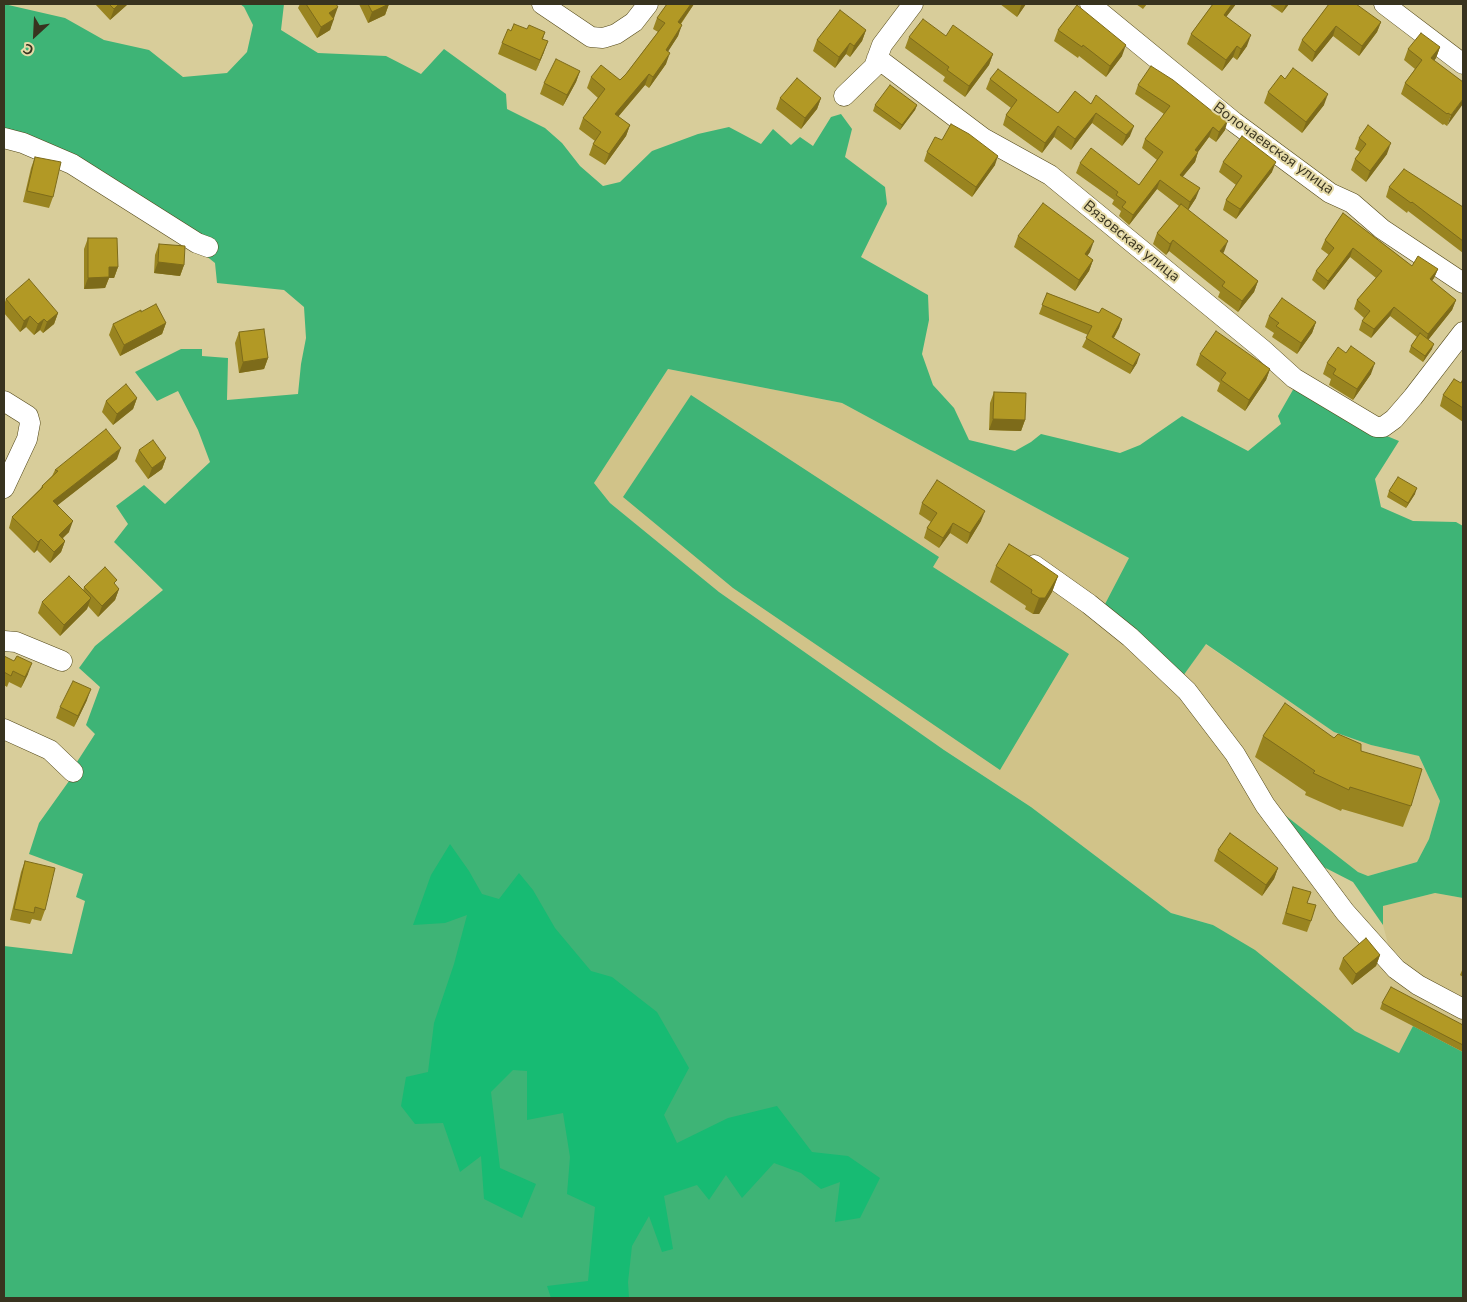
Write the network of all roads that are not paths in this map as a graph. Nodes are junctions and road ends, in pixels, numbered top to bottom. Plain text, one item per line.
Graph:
1 (542, 4) edge
2 (648, 4) edge
3 (912, 4) edge
4 (1090, 4) edge
5 (1384, 4) edge
6 (877, 58) junction
7 (1463, 64) edge
8 (844, 96) dead end
9 (4, 138) edge
10 (208, 247) dead end
11 (1463, 283) edge
12 (1463, 332) edge
13 (4, 401) edge
14 (4, 488) edge
15 (1018, 554) edge
16 (4, 641) edge
17 (62, 661) dead end
18 (4, 729) edge
19 (73, 772) dead end
20 (1463, 1008) edge

1 - 2 street
3 - 6 street
4 - 11 street, Волочаевская улица
5 - 7 street
6 - 8 street
6 - 12 street, Вязовская улица
9 - 10 street
13 - 14 street
15 - 20 street
16 - 17 street
18 - 19 street

